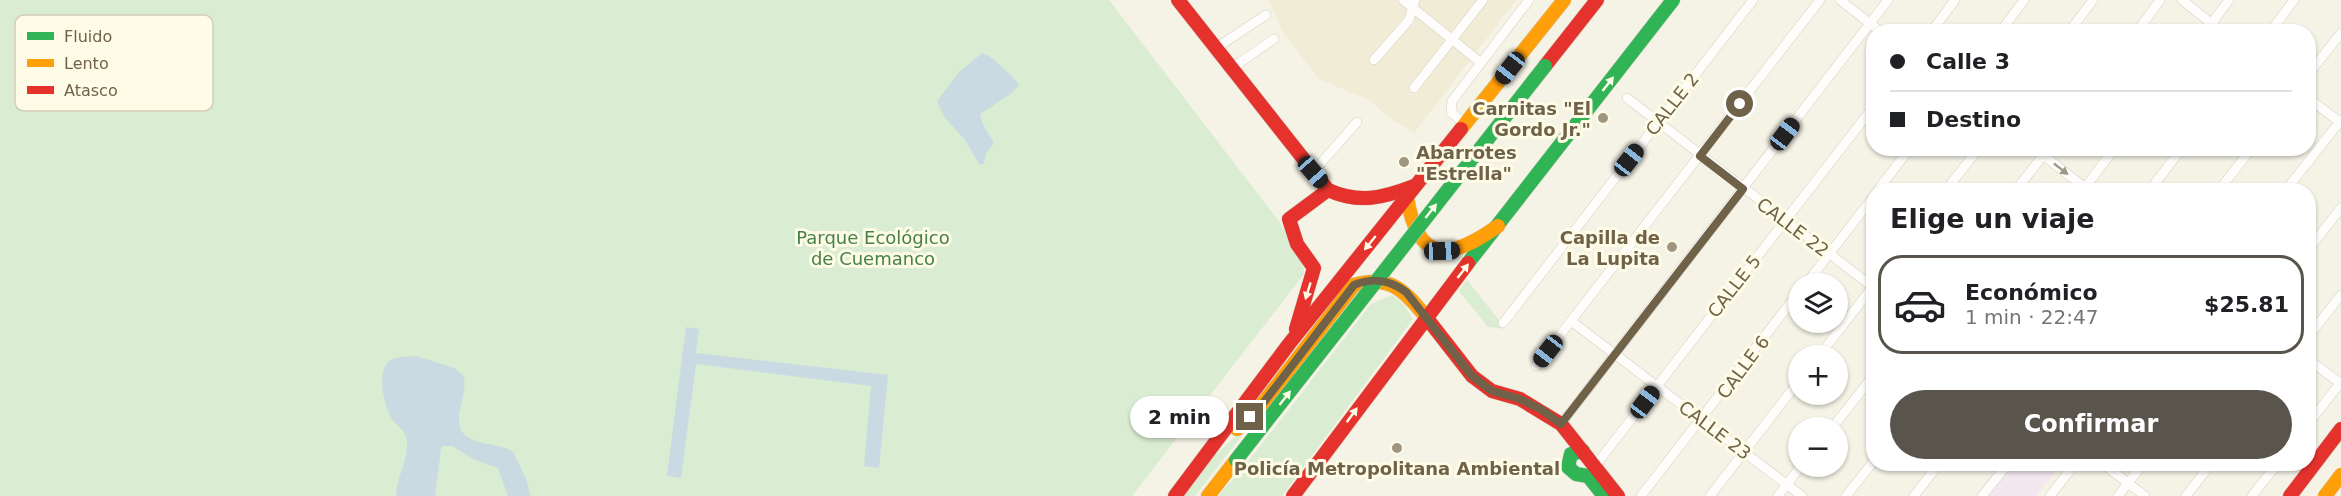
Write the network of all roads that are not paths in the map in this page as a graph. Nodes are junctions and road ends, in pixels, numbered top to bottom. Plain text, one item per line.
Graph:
1 (1178, 0) edge
2 (1403, 0) edge
3 (1483, 0) edge
4 (1529, 0) edge
5 (1564, 0) edge
6 (1597, 0) edge
7 (1673, 0) edge
8 (1753, 0) edge
9 (1820, 0) edge
10 (1840, 0) edge
11 (1888, 0) edge
12 (1955, 0) edge
13 (2024, 0) edge
14 (2093, 0) edge
15 (2160, 0) edge
16 (2181, 0) edge
17 (2229, 0) edge
18 (2294, 0) edge
19 (1414, 4) edge
20 (1266, 15) dead end
21 (1870, 23) joint
22 (2212, 23) joint
23 (1937, 24) edge
24 (2006, 24) edge
25 (2075, 24) edge
26 (2143, 24) edge
27 (2276, 24) edge
28 (1866, 28) edge
29 (2341, 33) edge
30 (1274, 39) dead end
31 (1452, 40) junction
32 (1216, 48) junction
33 (1374, 60) dead end
34 (1480, 62) junction
35 (2316, 65) edge
36 (1232, 68) junction
37 (1414, 88) dead end
38 (1627, 98) dead end
39 (2316, 104) edge
40 (1866, 116) edge
41 (2341, 121) edge
42 (1357, 122) dead end
43 (1657, 123) junction
44 (1465, 124) junction
45 (2316, 152) edge
46 (1700, 156) junction
47 (1904, 156) edge
48 (1973, 156) edge
49 (2043, 156) edge
50 (2050, 156) edge
51 (2109, 156) edge
52 (2176, 156) edge
53 (2246, 156) edge
54 (2313, 156) edge
55 (1313, 172) junction
56 (1883, 183) edge
57 (1952, 183) edge
58 (2022, 183) edge
59 (2079, 183) edge
60 (2091, 183) edge
61 (2155, 183) edge
62 (2224, 183) edge
63 (2292, 183) edge
64 (1743, 189) junction
65 (1412, 191) junction
66 (1324, 192) junction
67 (1866, 206) edge
68 (2341, 208) edge
69 (1785, 221) junction
70 (1498, 226) junction
71 (2316, 240) edge
72 (1828, 254) junction
73 (1814, 273) edge
74 (1866, 282) edge
75 (2341, 295) edge
76 (1866, 296) edge
77 (1788, 306) edge
78 (1426, 317) junction
79 (1571, 321) junction
80 (1503, 323) dead end
81 (2316, 327) edge
82 (1289, 344) junction
83 (1828, 345) edge
84 (1615, 354) junction
85 (2316, 365) edge
86 (1536, 366) dead end
87 (2341, 383) edge
88 (1866, 385) edge
89 (1657, 386) junction
90 (1788, 395) edge
91 (2316, 414) edge
92 (1841, 417) edge
93 (1702, 420) junction
94 (1561, 424) junction
95 (2341, 429) edge
96 (1583, 451) junction
97 (1744, 453) junction
98 (2316, 462) edge
99 (1595, 466) junction
100 (1866, 471) edge
101 (1934, 471) edge
102 (2002, 471) edge
103 (2070, 471) edge
104 (2112, 471) edge
105 (2137, 471) edge
106 (2206, 471) edge
107 (2272, 471) edge
108 (2309, 471) edge
109 (2341, 475) edge
110 (1191, 476) junction
111 (1793, 477) edge
112 (2128, 483) junction
113 (1787, 485) junction
114 (1175, 496) edge
115 (1208, 496) edge
116 (1293, 496) edge
117 (1604, 496) edge
118 (1618, 496) edge
119 (1641, 496) edge
120 (1710, 496) edge
121 (1778, 496) edge
122 (1802, 496) edge
123 (1846, 496) edge
124 (1914, 496) edge
125 (1982, 496) edge
126 (2050, 496) edge
127 (2118, 496) edge
128 (2145, 496) edge
129 (2186, 496) edge
130 (2252, 496) edge
131 (2290, 496) edge
132 (2325, 496) edge

1 - 32 main road
2 - 19 street
3 - 31 street
4 - 34 street
5 - 44 main road
115 -> 6 main road, bridge
70 -> 7 main road
8 - 43 street, CALLE 2
9 - 46 street
10 - 21 street
11 - 21 street
12 - 23 street
13 - 24 street
14 - 25 street
15 - 26 street
16 - 22 street
17 - 22 street
18 - 27 street
19 - 31 street
19 - 33 street
20 - 32 street
28 - 64 street
29 - 35 street
30 - 36 street
31 - 34 street
31 - 37 street
32 - 36 main road
34 - 44 street
36 - 55 main road
38 - 43 street, CALLE 22
39 - 41 street
40 - 69 street, CALLE 5
41 - 45 street
42 - 55 street
43 - 46 street, CALLE 22
43 - 80 street, CALLE 2
44 - 65 main road
46 - 64 street, CALLE 22
46 - 79 street
47 - 56 street
48 - 57 street
49 - 58 street
50 -> 59 street
51 - 60 street
52 - 61 street
53 - 62 street
54 - 63 street
55 - 66 main road
64 - 69 street, CALLE 22
64 - 84 street
65 - 66 main road
65 - 70 main road
65 -> 82 main road
66 -> 82 main road
67 - 72 street
68 - 71 street
69 - 72 street, CALLE 22
69 - 89 street, CALLE 5
78 -> 70 main road
72 - 73 street
72 - 74 street, CALLE 22
75 - 81 street
76 - 83 street
77 - 93 street, CALLE 6
78 - 94 main road
78 - 110 main road
116 -> 78 main road
79 - 84 street, CALLE 23
79 - 86 street
82 - 110 main road
84 - 89 street, CALLE 23
84 - 94 street
85 - 87 street
87 - 91 street
88 - 92 street
89 - 93 street, CALLE 23
89 - 99 street, CALLE 5
90 - 97 street
93 - 97 street, CALLE 23
93 - 119 street, CALLE 6
94 - 96 main road
95 - 98 main road
96 - 99 main road
96 - 117 main road
97 - 113 street, CALLE 23
97 - 120 street
99 - 118 main road
100 - 123 street
101 - 124 street
102 - 125 street
103 - 126 street
104 - 112 street
105 - 112 street
106 - 129 street
107 - 130 street
108 - 131 main road
109 - 132 main road
110 - 114 main road
111 - 113 street
112 - 127 street
112 - 128 street
113 - 121 street
113 - 122 street, CALLE 23

